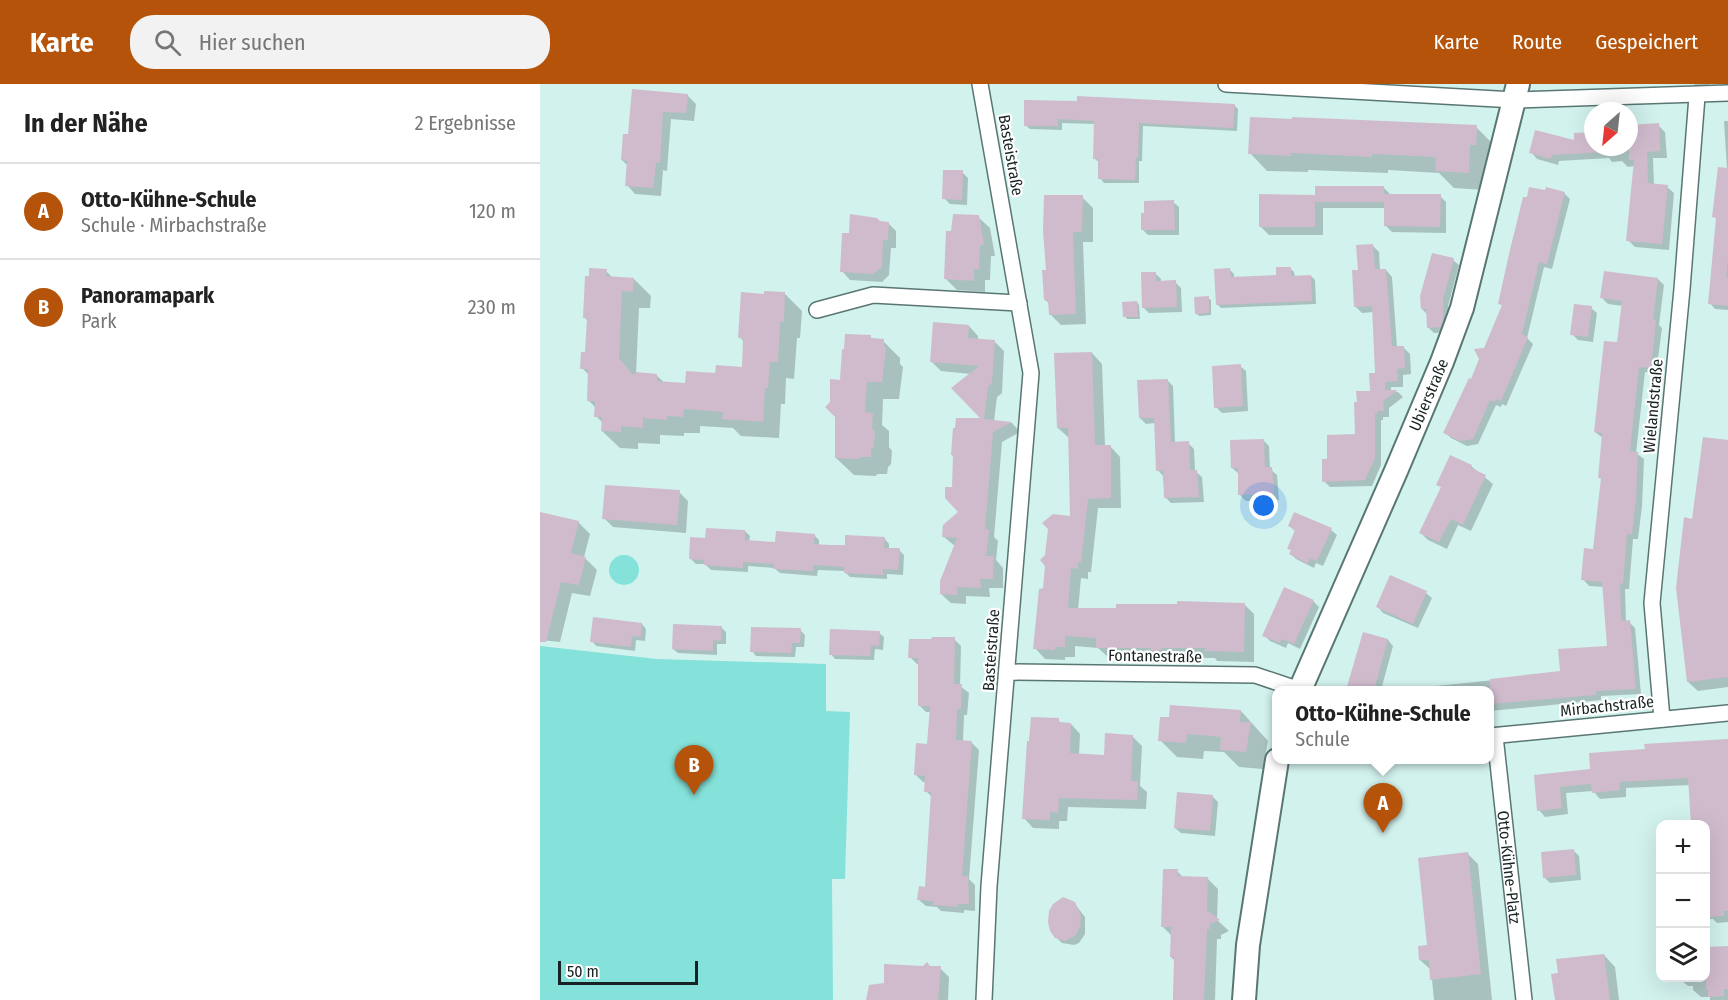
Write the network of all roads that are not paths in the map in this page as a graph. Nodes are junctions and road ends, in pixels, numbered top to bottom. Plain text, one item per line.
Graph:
1 (980, 84) edge
2 (1226, 84) edge
3 (1516, 92) edge
4 (1728, 93) edge
5 (1697, 96) junction
6 (1019, 303) junction
7 (817, 310) dead end
8 (1007, 672) junction
9 (1288, 686) edge
10 (1302, 686) edge
11 (1728, 712) edge
12 (1662, 719) junction
13 (1494, 736) edge
14 (1494, 752) edge
15 (1276, 764) edge
16 (984, 1000) edge
17 (1244, 1000) edge
18 (1524, 1000) edge

1 - 6 street, Basteistraße
2 - 3 street
3 - 5 street
3 - 10 main road, Ubierstraße
4 - 5 street
5 - 12 street, Wielandstraße
6 - 7 street
6 - 8 street, Basteistraße
8 - 9 street, Fontanestraße
8 - 16 street, Basteistraße
11 - 12 street, Mirbachstraße
12 - 13 street, Mirbachstraße
14 - 18 street, Otto-Kühne-Platz
15 - 17 main road

